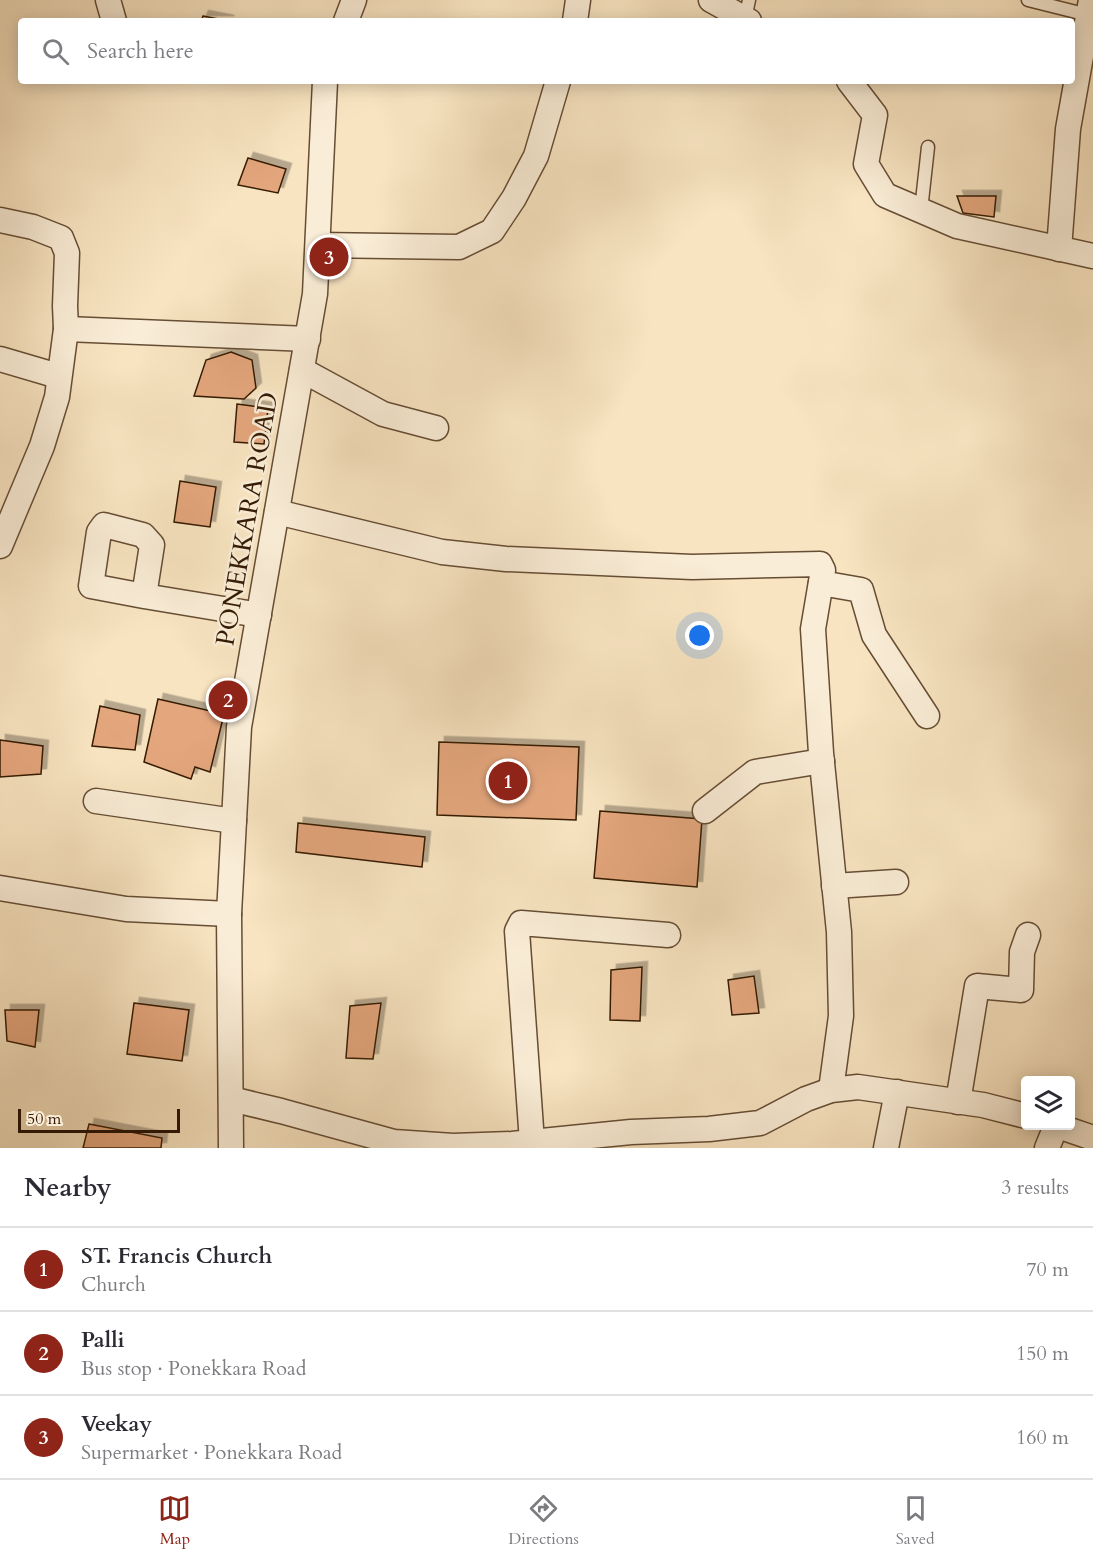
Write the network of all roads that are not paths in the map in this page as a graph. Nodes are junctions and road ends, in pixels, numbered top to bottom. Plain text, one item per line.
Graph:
1 (108, 0) edge
2 (354, 0) edge
3 (578, 0) edge
4 (711, 0) edge
5 (1028, 0) edge
6 (748, 13) edge
7 (113, 18) edge
8 (347, 18) edge
9 (575, 18) edge
10 (1089, 20) edge
11 (326, 84) edge
12 (557, 84) edge
13 (851, 84) edge
14 (928, 147) dead end
15 (921, 210) junction
16 (0, 220) edge
17 (318, 245) junction
18 (1059, 249) junction
19 (1093, 256) edge
20 (66, 329) junction
21 (308, 339) junction
22 (0, 360) edge
23 (302, 370) junction
24 (58, 376) junction
25 (436, 428) dead end
26 (9, 503) edge
27 (277, 512) junction
28 (0, 546) edge
29 (821, 583) junction
30 (144, 596) dead end
31 (259, 615) junction
32 (927, 716) dead end
33 (822, 761) junction
34 (96, 801) dead end
35 (705, 811) dead end
36 (234, 821) junction
37 (896, 882) dead end
38 (834, 886) junction
39 (0, 888) edge
40 (229, 914) junction
41 (1028, 934) dead end
42 (668, 935) dead end
43 (831, 1090) junction
44 (897, 1092) junction
45 (231, 1099) junction
46 (958, 1102) junction
47 (1021, 1115) edge
48 (1055, 1130) edge
49 (1071, 1130) edge
50 (1093, 1138) edge
51 (532, 1142) junction
52 (231, 1148) edge
53 (886, 1148) edge
54 (1047, 1148) edge

1 - 7 street
2 - 8 street
3 - 9 street
4 - 6 street
5 - 10 lane
10 - 18 street
11 - 17 street, PONEKKARA ROAD
12 - 17 street
13 - 15 street
14 - 15 lane
15 - 18 street
16 - 20 street
17 - 21 street, PONEKKARA ROAD
18 - 19 street
20 - 21 street
20 - 24 street
21 - 23 street, PONEKKARA ROAD
22 - 24 street
23 - 25 street
23 - 27 street, PONEKKARA ROAD
24 - 26 street
26 - 28 street
27 - 29 street
27 - 31 street, PONEKKARA ROAD
29 - 32 street
29 - 33 street
30 - 31 street
31 - 36 street, PONEKKARA ROAD
33 - 35 street
33 - 38 street
34 - 36 street
36 - 40 street, PONEKKARA ROAD
37 - 38 street
38 - 43 street
39 - 40 street
40 - 45 street, PONEKKARA ROAD
41 - 46 street
42 - 51 street
43 - 44 street
43 - 51 street
44 - 46 street
44 - 53 street
45 - 51 street
45 - 52 street, PONEKKARA ROAD
46 - 47 street
48 - 54 street
49 - 50 street

